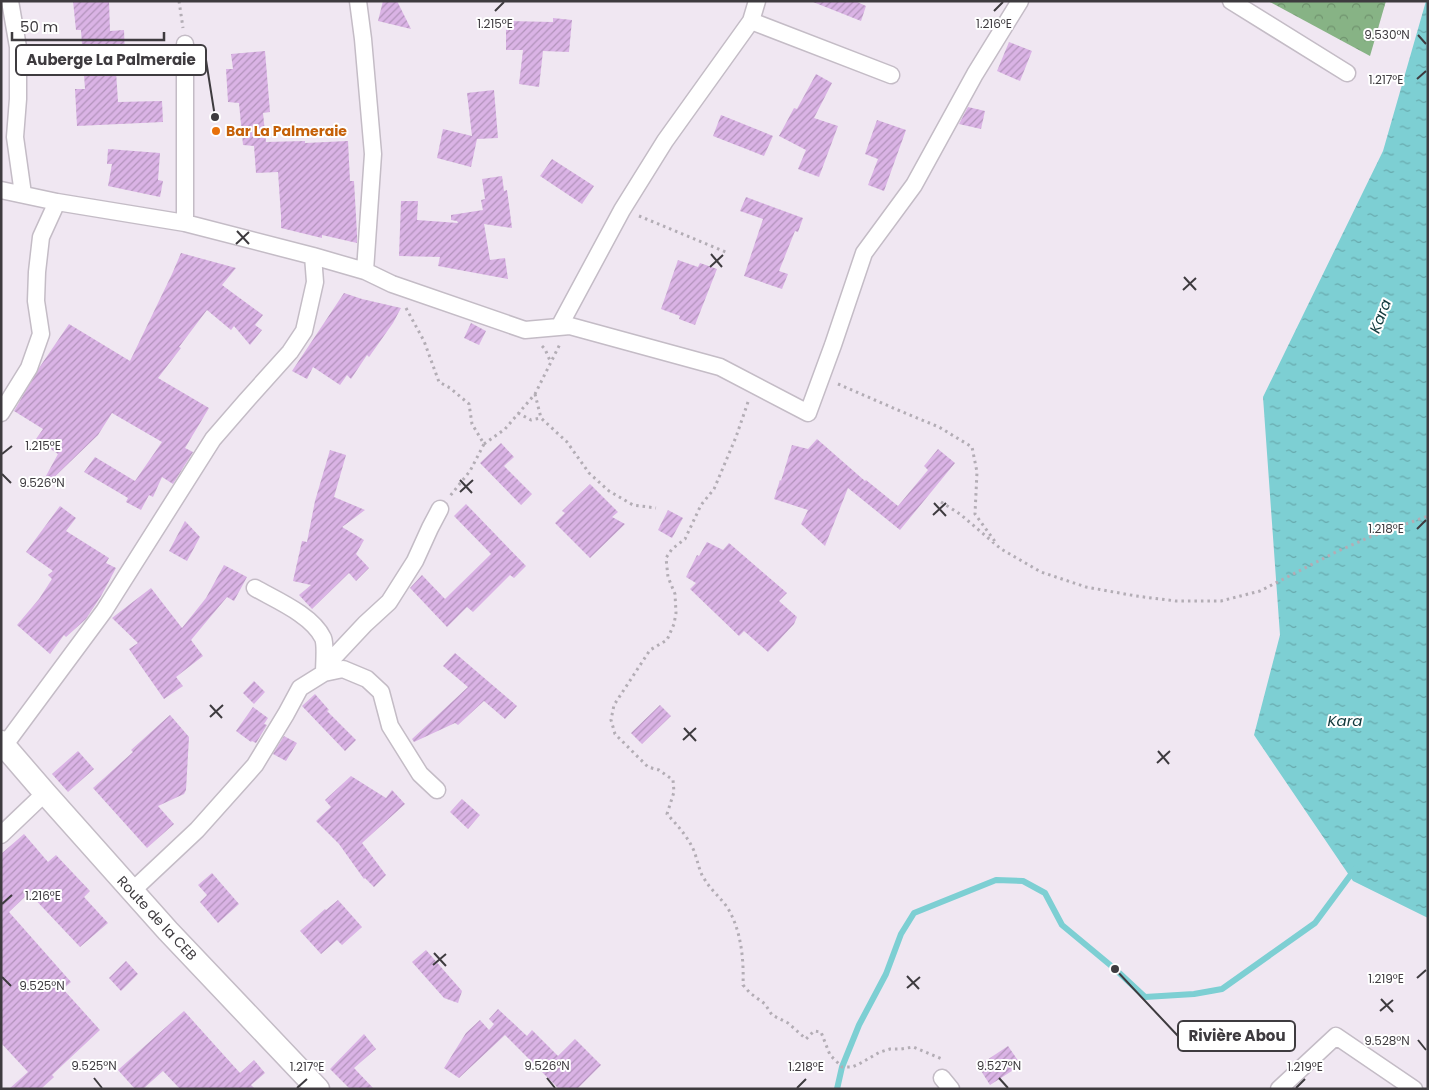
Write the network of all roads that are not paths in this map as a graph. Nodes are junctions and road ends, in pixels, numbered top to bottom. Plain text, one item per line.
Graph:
1 (10, 1) edge
2 (358, 1) edge
3 (757, 1) edge
4 (1020, 1) edge
5 (1232, 1) edge
6 (751, 21) junction
7 (185, 44) road end
8 (1347, 73) dead end
9 (891, 76) dead end
10 (1, 190) edge
11 (24, 194) junction
12 (57, 202) junction
13 (186, 223) junction
14 (314, 256) junction
15 (365, 271) junction
16 (564, 326) junction
17 (1, 413) edge
18 (440, 510) road end
19 (256, 588) dead end
20 (324, 673) junction
21 (3, 744) edge
22 (437, 790) dead end
23 (45, 793) junction
24 (1, 835) edge
25 (132, 891) junction
26 (318, 1089) edge
27 (1278, 1089) edge
28 (1414, 1089) edge

1 - 11 street
2 - 15 street
3 - 6 street
4 - 16 street
5 - 8 street
6 - 9 street
6 - 16 street
7 - 13 street
10 - 11 street
11 - 12 street
12 - 13 street
12 - 17 street
13 - 14 street
14 - 15 street
14 - 21 street
15 - 16 street
18 - 20 street
19 - 20 street
20 - 22 street
20 - 25 street
21 - 23 main road, Route de la CEB
23 - 24 street
23 - 25 main road, Route de la CEB
25 - 26 main road, Route de la CEB
27 - 28 street

